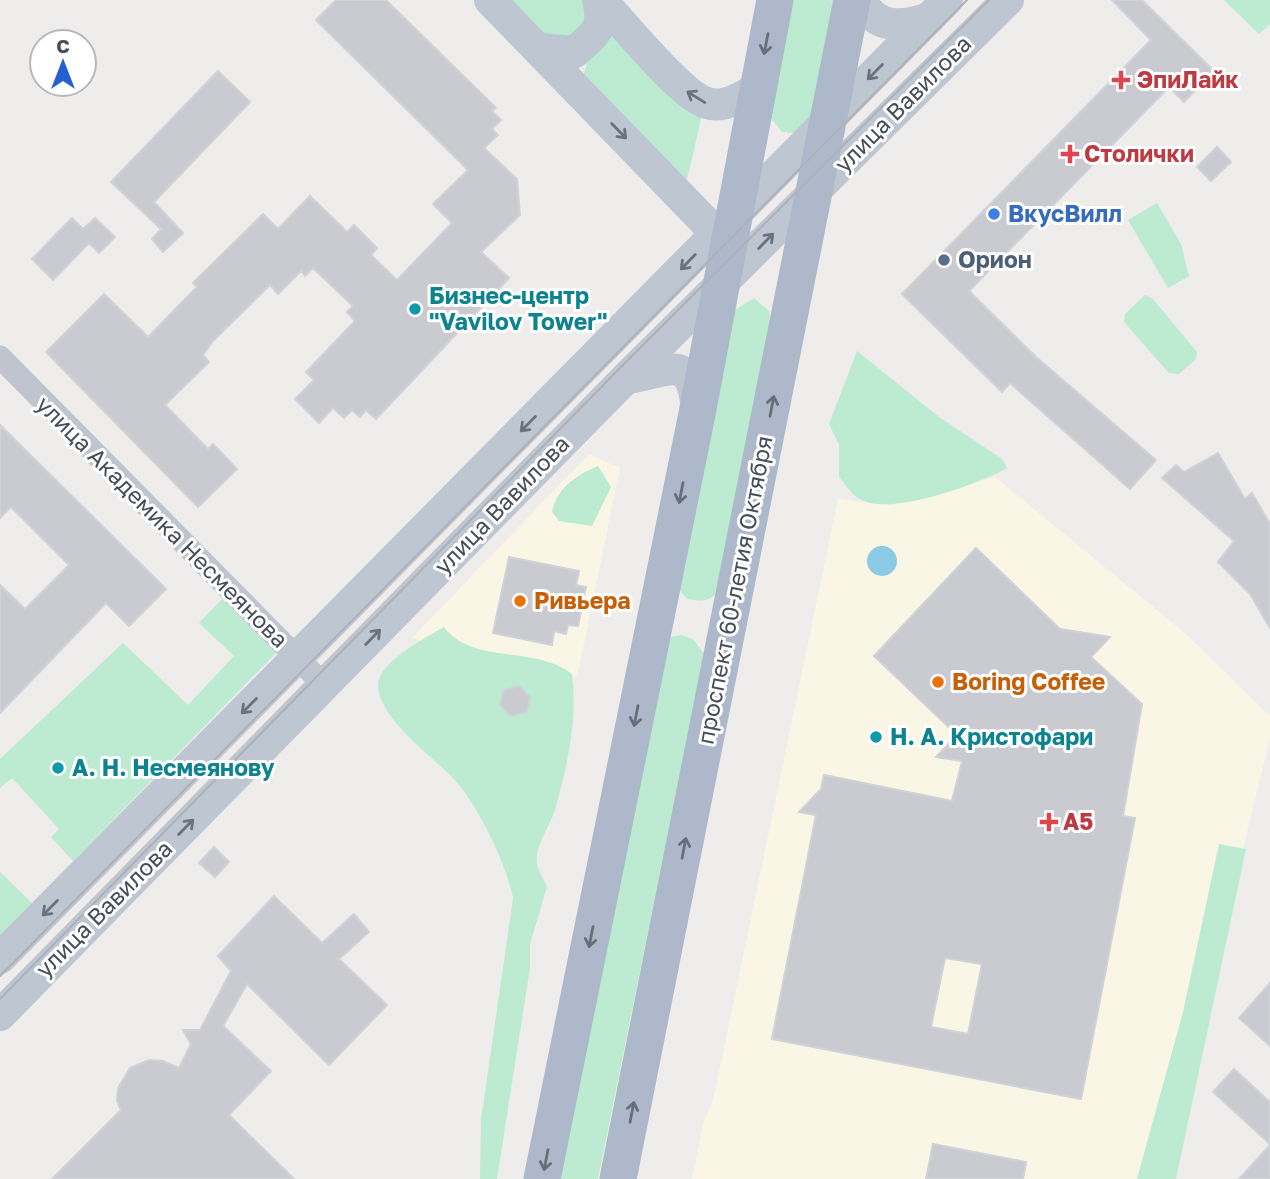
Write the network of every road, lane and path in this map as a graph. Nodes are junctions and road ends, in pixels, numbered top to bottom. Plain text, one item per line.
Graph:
1 (490, 0) edge
2 (600, 0) edge
3 (775, 0) edge
4 (852, 0) edge
5 (861, 0) edge
6 (1008, 0) edge
7 (938, 9) edge
8 (626, 26) junction
9 (540, 48) junction
10 (571, 82) junction
11 (758, 88) junction
12 (827, 120) junction
13 (813, 193) junction
14 (726, 223) junction
15 (719, 288) junction
16 (0, 358) edge
17 (626, 379) junction
18 (697, 414) junction
19 (297, 658) junction
20 (325, 686) junction
21 (0, 958) edge
22 (0, 1015) edge
23 (542, 1179) edge
24 (618, 1179) edge

1 - 9 main road
2 - 8 main road
2 - 9 main road
3 -> 11 main road
4 - 12 main road, проспект 60-летия Октября
5 - 7 main road
6 - 13 main road, улица Вавилова
7 -> 12 main road, улица Вавилова
8 - 10 main road
11 -> 8 main road
9 - 10 main road
10 -> 14 main road
11 - 14 main road
12 - 13 main road, проспект 60-летия Октября
12 - 14 main road, улица Вавилова
15 -> 13 main road, улица Вавилова
24 -> 13 main road, проспект 60-летия Октября
14 - 15 main road
14 -> 19 main road, улица Вавилова
15 - 17 main road, улица Вавилова
15 - 18 main road
16 - 19 street, улица Академика Несмеянова
17 - 18 main road
20 -> 17 main road, улица Вавилова
18 -> 23 main road
19 - 20 street, улица Академика Несмеянова
19 -> 21 main road, улица Вавилова
22 -> 20 main road, улица Вавилова

